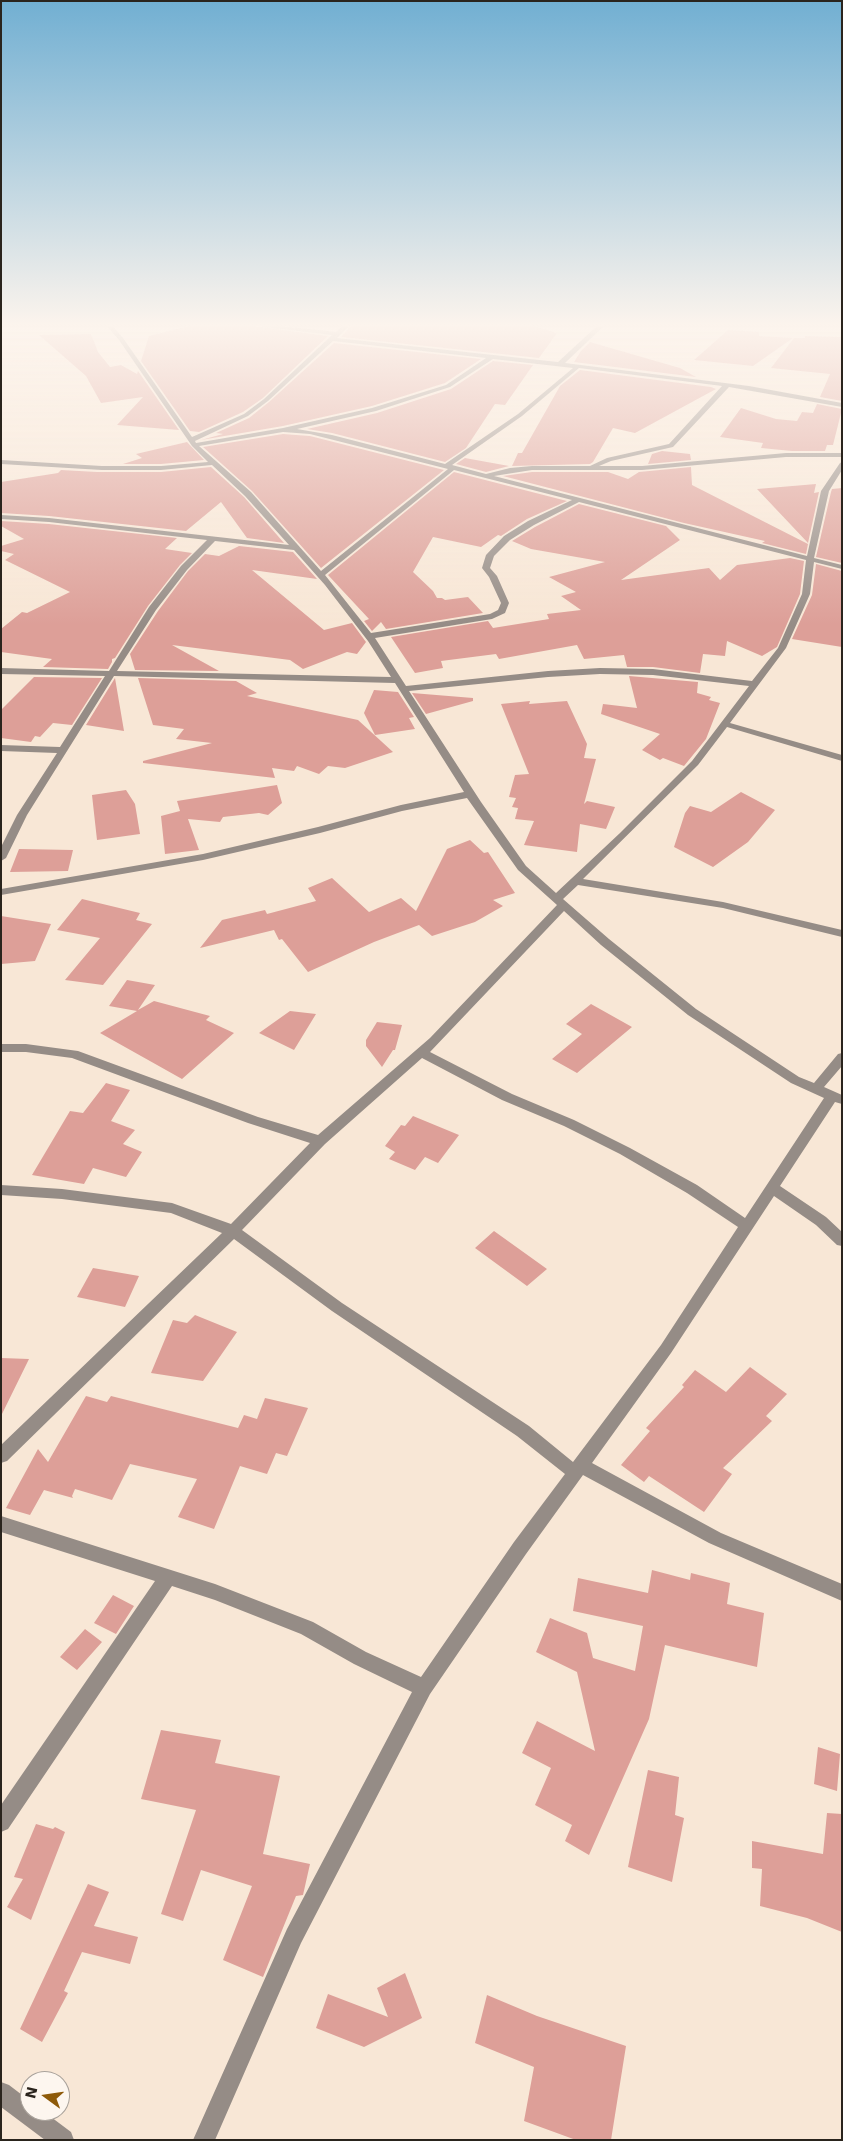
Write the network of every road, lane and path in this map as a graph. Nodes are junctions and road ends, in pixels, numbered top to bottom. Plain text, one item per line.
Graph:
1 (181, 425) edge
2 (227, 425) edge
3 (306, 425) edge
4 (507, 425) edge
5 (690, 425) edge
6 (283, 430) junction
7 (193, 442) junction
8 (842, 455) edge
9 (1, 462) edge
10 (215, 464) junction
11 (842, 464) edge
12 (450, 467) junction
13 (589, 468) junction
14 (486, 476) junction
15 (578, 500) junction
16 (1, 517) edge
17 (212, 539) junction
18 (296, 548) junction
19 (810, 560) junction
20 (842, 567) edge
21 (321, 575) junction
22 (369, 636) junction
23 (1, 671) edge
24 (112, 674) junction
25 (399, 680) junction
26 (755, 684) junction
27 (405, 689) junction
28 (725, 724) junction
29 (1, 748) edge
30 (63, 750) junction
31 (842, 758) edge
32 (470, 794) junction
33 (1, 858) edge
34 (575, 881) junction
35 (1, 892) edge
36 (560, 902) junction
37 (842, 934) edge
38 (1, 1048) edge
39 (420, 1052) junction
40 (842, 1057) edge
41 (816, 1089) junction
42 (837, 1098) edge
43 (320, 1141) junction
44 (773, 1188) junction
45 (1, 1190) edge
46 (747, 1226) junction
47 (233, 1231) junction
48 (842, 1241) edge
49 (1, 1456) edge
50 (578, 1469) junction
51 (1, 1524) edge
52 (168, 1578) junction
53 (841, 1589) edge
54 (424, 1688) junction
55 (1, 1822) edge
56 (1, 2093) edge
57 (63, 2140) edge
58 (204, 2140) edge

1 - 7 street
2 - 7 street
3 - 6 street
4 - 12 street
5 - 13 street
6 - 7 street
6 - 12 street
7 - 10 street
8 - 13 street
9 - 10 street
10 - 18 street
11 - 19 street
12 - 14 street
12 - 21 street
13 - 14 street
14 - 15 street
15 - 19 street
15 - 22 street
16 - 17 street
17 - 18 street
17 - 24 street
18 - 21 street
19 - 20 street
19 - 26 street
21 - 22 street
22 - 25 street
23 - 24 street
24 - 25 street
24 - 30 street
25 - 27 street
26 - 27 street
26 - 28 street
27 - 32 street
28 - 31 street
28 - 34 street
29 - 30 street
30 - 33 street
32 - 35 street
32 - 36 street
34 - 36 street
34 - 37 street
36 - 39 street
36 - 41 street
38 - 43 street
39 - 43 street
39 - 46 street
40 - 41 street
41 - 42 street
42 - 44 street
43 - 47 street
44 - 46 street
44 - 48 street
45 - 47 street
46 - 50 street
47 - 49 street
47 - 50 street
50 - 53 street
50 - 54 street
51 - 52 street
52 - 54 street
52 - 55 street
54 - 58 street
56 - 57 street

